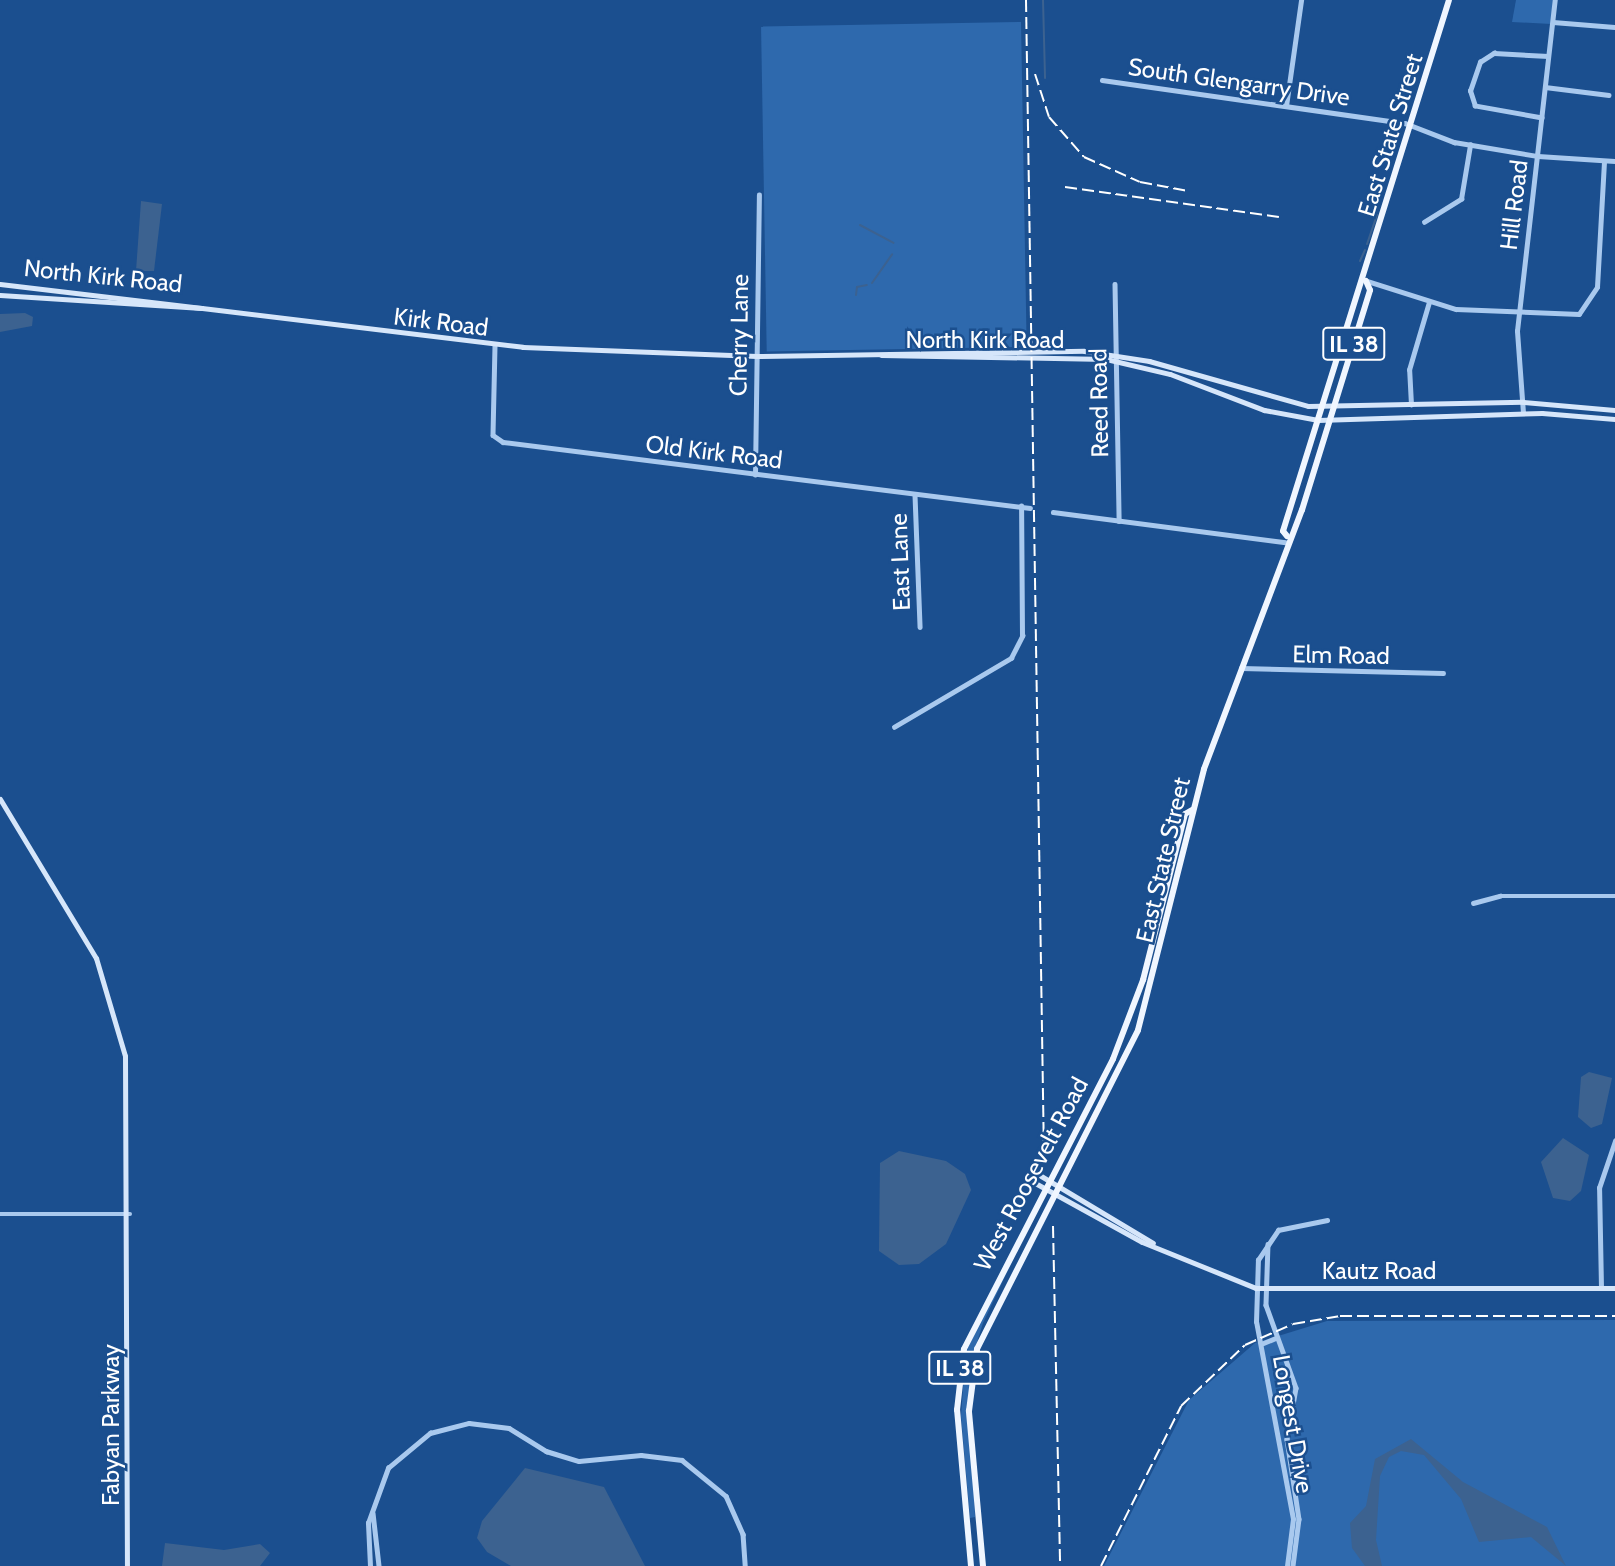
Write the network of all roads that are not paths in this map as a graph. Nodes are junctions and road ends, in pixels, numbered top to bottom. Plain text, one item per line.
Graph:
1 (1301, 0) edge
2 (1449, 0) edge
3 (1555, 0) edge
4 (1553, 22) junction
5 (1615, 27) edge
6 (1548, 56) junction
7 (1101, 80) dead end
8 (1545, 87) junction
9 (1609, 95) dead end
10 (1286, 106) junction
11 (1542, 118) junction
12 (1413, 125) junction
13 (1470, 145) junction
14 (1538, 156) junction
15 (1615, 161) edge
16 (1604, 162) junction
17 (759, 195) dead end
18 (1424, 222) dead end
19 (1366, 281) junction
20 (0, 284) edge
21 (1115, 284) dead end
22 (0, 295) edge
23 (1429, 302) junction
24 (202, 308) junction
25 (1519, 314) junction
26 (495, 346) junction
27 (881, 355) joint
28 (757, 356) junction
29 (1187, 377) junction
30 (1523, 402) junction
31 (1411, 405) junction
32 (1322, 406) junction
33 (1334, 407) junction
34 (1615, 410) edge
35 (1522, 413) junction
36 (1318, 419) junction
37 (1615, 419) edge
38 (1331, 420) junction
39 (755, 475) junction
40 (915, 495) junction
41 (1021, 506) junction
42 (1030, 508) dead end
43 (1053, 512) dead end
44 (1119, 521) junction
45 (1286, 539) junction
46 (920, 627) dead end
47 (1240, 667) junction
48 (1443, 673) dead end
49 (894, 727) dead end
50 (0, 799) edge
51 (1192, 810) junction
52 (1615, 896) edge
53 (1474, 903) dead end
54 (1615, 1141) edge
55 (1031, 1170) dead end
56 (1026, 1178) dead end
57 (1049, 1181) junction
58 (1060, 1186) junction
59 (1045, 1189) junction
60 (1056, 1195) junction
61 (0, 1214) edge
62 (130, 1214) junction
63 (1327, 1220) dead end
64 (1269, 1240) junction
65 (1153, 1243) junction
66 (1256, 1288) junction
67 (1265, 1288) junction
68 (1601, 1288) junction
69 (1615, 1288) edge
70 (1276, 1338) junction
71 (1261, 1344) junction
72 (373, 1513) junction
73 (127, 1566) edge
74 (369, 1566) edge
75 (379, 1566) edge
76 (745, 1566) edge
77 (971, 1566) edge
78 (983, 1566) edge
79 (1287, 1566) edge
80 (1293, 1566) edge

1 - 10 street
2 - 12 main road, East State Street / IL 38
3 - 4 street, Hill Road
4 - 5 street
4 - 6 street, Hill Road
6 - 8 street, Hill Road
6 - 11 street
7 - 10 street, South Glengarry Drive
8 - 9 street
8 - 11 street, Hill Road
10 - 12 street, South Glengarry Drive
11 - 14 street, Hill Road
12 - 13 street, South Glengarry Drive
12 - 19 main road, East State Street / IL 38
13 - 14 street, South Glengarry Drive
13 - 18 street
14 - 16 street, South Glengarry Drive
14 - 25 street, Hill Road
15 - 16 street, South Glengarry Drive
16 - 25 street
17 - 28 street, Cherry Lane
19 - 23 street
19 - 32 main road, East State Street / IL 38
19 - 33 main road, East State Street / IL 38
20 - 24 street, North Kirk Road
21 - 44 street, Reed Road
22 - 24 street, Kirk Road
23 - 25 street
23 - 31 street
24 - 26 street, Kirk Road
25 - 30 street, Hill Road
26 - 28 street, Kirk Road
26 - 39 street, Old Kirk Road
27 - 28 street, Kirk Road
27 - 29 street, North Kirk Road
28 - 39 street, Cherry Lane
29 - 32 street, North Kirk Road
29 - 36 street, North Kirk Road
30 - 31 street, North Kirk Road
30 - 34 street, North Kirk Road
30 - 35 street, Hill Road
31 - 33 street, North Kirk Road
32 - 33 street, North Kirk Road
32 - 36 main road, East State Street / IL 38
33 - 38 main road, East State Street / IL 38
35 - 37 street, North Kirk Road
35 - 38 street, North Kirk Road
36 - 38 street, North Kirk Road
36 - 45 main road, East State Street / IL 38
38 - 45 main road, East State Street / IL 38
39 - 40 street, Old Kirk Road
40 - 41 street, Old Kirk Road
40 - 46 street, East Lane
41 - 42 street, Old Kirk Road
41 - 49 street
43 - 44 street
44 - 45 street
45 - 47 main road, East State Street / IL 38
47 - 48 street, Elm Road
47 - 51 main road, East State Street / IL 38
50 - 62 street, Fabyan Parkway
51 - 57 main road, West Roosevelt Road / IL 38
51 - 58 main road, East State Street / IL 38
52 - 53 street
54 - 68 street
55 - 57 street, Kautz Road
56 - 59 street, Kautz Road
57 - 58 street, Kautz Road
57 - 59 main road, West Roosevelt Road / IL 38
58 - 60 main road, West Roosevelt Road / IL 38
58 - 65 street, Kautz Road
59 - 60 street, Kautz Road
59 - 77 main road, West Roosevelt Road / IL 38
60 - 65 street, Kautz Road
60 - 78 main road, West Roosevelt Road / IL 38
61 - 62 street
62 - 73 street, Fabyan Parkway
63 - 64 street
64 - 66 street, Longest Drive
64 - 67 street, Longest Drive
65 - 66 street, Kautz Road
66 - 67 street, Kautz Road
66 - 71 street, Longest Drive
67 - 68 street, Kautz Road
67 - 70 street, Longest Drive
68 - 69 street, Kautz Road
70 - 71 street
70 - 80 street, Longest Drive
71 - 79 street, Longest Drive
72 - 74 street
72 - 75 street
72 - 76 street

